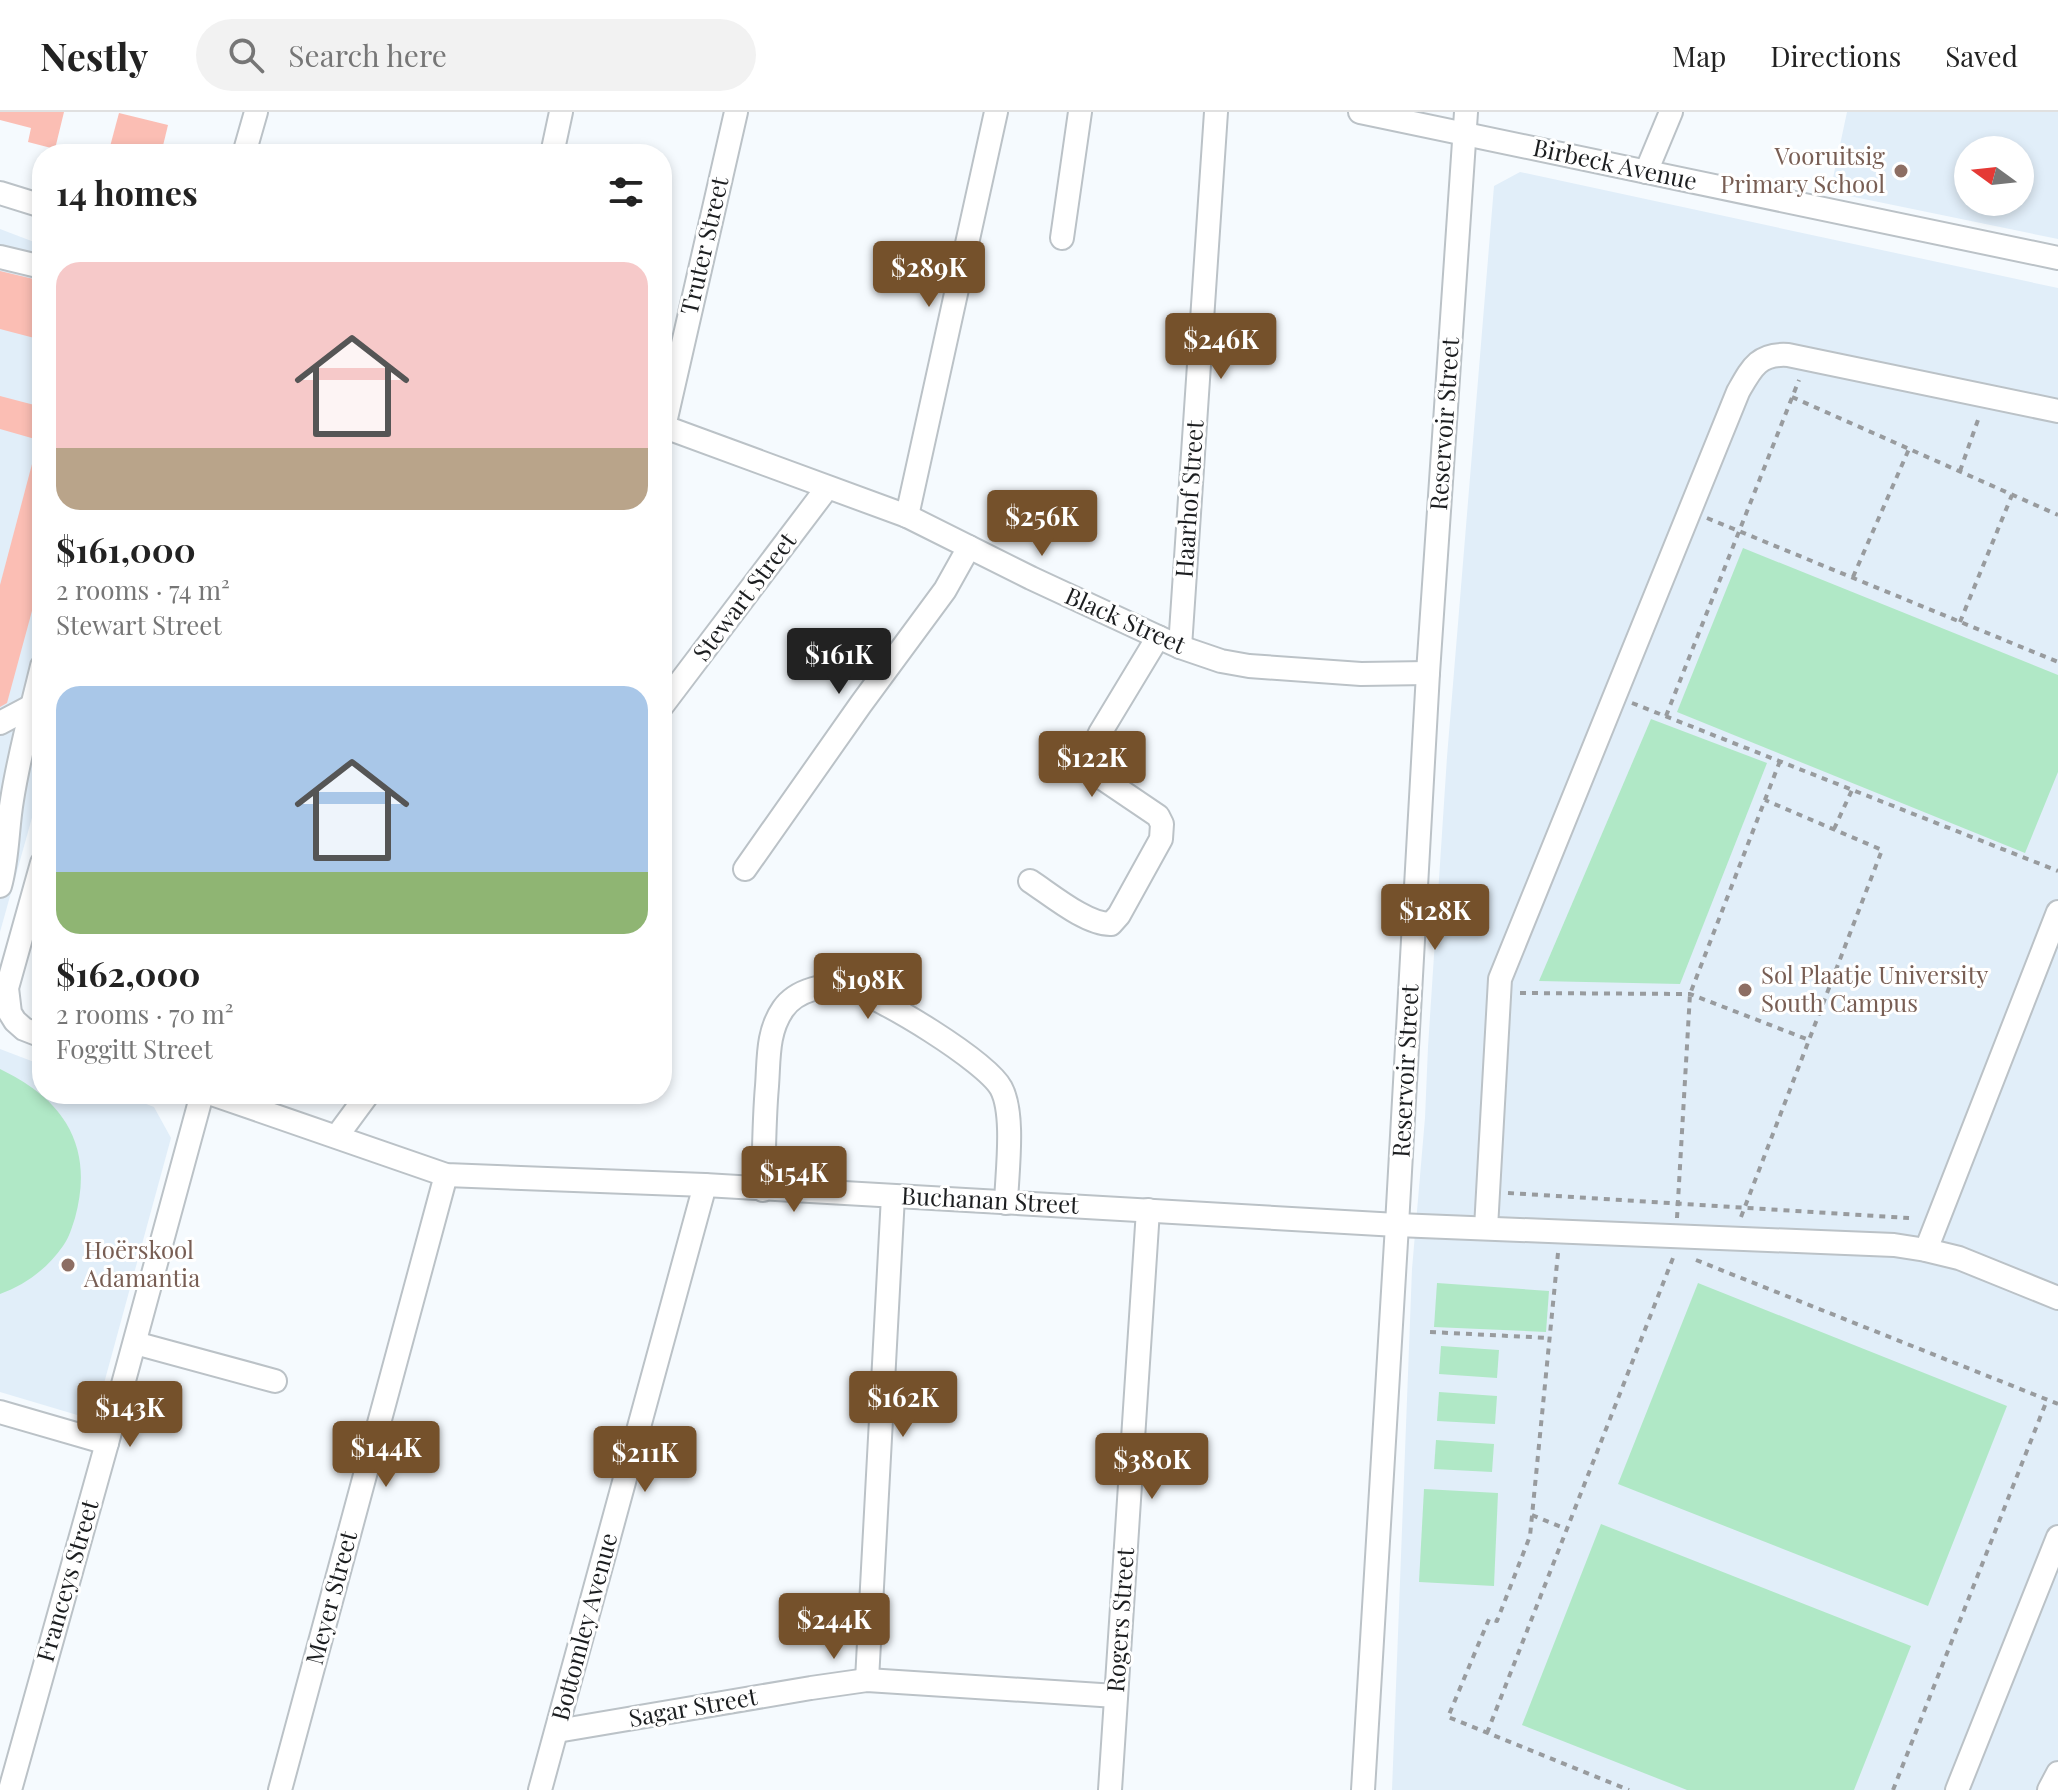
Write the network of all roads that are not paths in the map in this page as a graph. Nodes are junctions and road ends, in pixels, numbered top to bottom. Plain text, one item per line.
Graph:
1 (256, 112) edge
2 (561, 112) edge
3 (736, 112) edge
4 (996, 112) edge
5 (1080, 112) edge
6 (1216, 112) edge
7 (1360, 112) edge
8 (1671, 112) edge
9 (1466, 123) edge
10 (247, 144) edge
11 (554, 144) edge
12 (1646, 172) junction
13 (0, 193) edge
14 (32, 203) edge
15 (1062, 238) dead end
16 (0, 257) edge
17 (2058, 258) edge
18 (32, 265) edge
19 (672, 387) edge
20 (2058, 411) edge
21 (672, 429) edge
22 (827, 488) junction
23 (907, 516) junction
24 (969, 547) junction
25 (1158, 637) junction
26 (1180, 647) junction
27 (1428, 673) junction
28 (672, 693) edge
29 (32, 706) joint
30 (0, 723) edge
31 (745, 869) dead end
32 (1030, 881) dead end
33 (0, 886) edge
34 (32, 899) edge
35 (2058, 912) edge
36 (32, 1032) edge
37 (199, 1104) edge
38 (242, 1104) edge
39 (361, 1104) edge
40 (337, 1136) junction
41 (446, 1175) junction
42 (705, 1185) junction
43 (763, 1190) junction
44 (893, 1196) junction
45 (1006, 1203) junction
46 (1148, 1210) junction
47 (1397, 1225) junction
48 (1486, 1228) junction
49 (1926, 1250) junction
50 (2058, 1298) edge
51 (135, 1343) junction
52 (275, 1381) dead end
53 (0, 1412) edge
54 (107, 1443) junction
55 (2058, 1537) edge
56 (867, 1680) junction
57 (1116, 1696) junction
58 (557, 1731) junction
59 (2058, 1773) edge
60 (10, 1790) edge
61 (280, 1790) edge
62 (540, 1790) edge
63 (1110, 1790) edge
64 (1363, 1790) edge
65 (1957, 1790) edge
66 (2049, 1790) edge

1 - 10 street
2 - 11 street
3 - 19 street, Truter Street
4 - 23 street
5 - 15 street
6 - 26 street, Haarhof Street
7 - 9 street, Birbeck Avenue
8 - 12 street
9 - 12 street, Birbeck Avenue
9 - 27 street, Reservoir Street
12 - 17 street, Birbeck Avenue
13 - 14 street
16 - 18 street
20 - 48 street
21 - 22 street, Black Street
22 - 23 street, Black Street
22 - 28 street, Stewart Street
23 - 24 street, Black Street
24 - 25 street, Black Street
24 - 31 street
25 - 26 street, Black Street
25 - 32 street
26 - 27 street, Black Street
27 - 47 street, Reservoir Street
29 - 30 street
29 - 33 street
34 - 36 street
35 - 49 street
37 - 51 street, Franceys Street
38 - 40 street, Buchanan Street
39 - 40 street
40 - 41 street, Buchanan Street
41 - 42 street, Buchanan Street
41 - 61 street, Meyer Street
42 - 43 street, Buchanan Street
42 - 58 street, Bottomley Avenue
43 - 44 street, Buchanan Street
43 - 45 street
44 - 45 street, Buchanan Street
44 - 56 street
45 - 46 street, Buchanan Street
46 - 47 street, Buchanan Street
46 - 57 street, Rogers Street
47 - 48 street, Buchanan Street
47 - 64 street, Reservoir Street
48 - 49 street, Buchanan Street
49 - 50 street, Buchanan Street
51 - 52 street
51 - 54 street, Franceys Street
53 - 54 street
54 - 60 street, Franceys Street
55 - 65 street
56 - 57 street, Sagar Street
56 - 58 street, Sagar Street
57 - 63 street, Rogers Street
58 - 62 street, Bottomley Avenue
59 - 66 street

